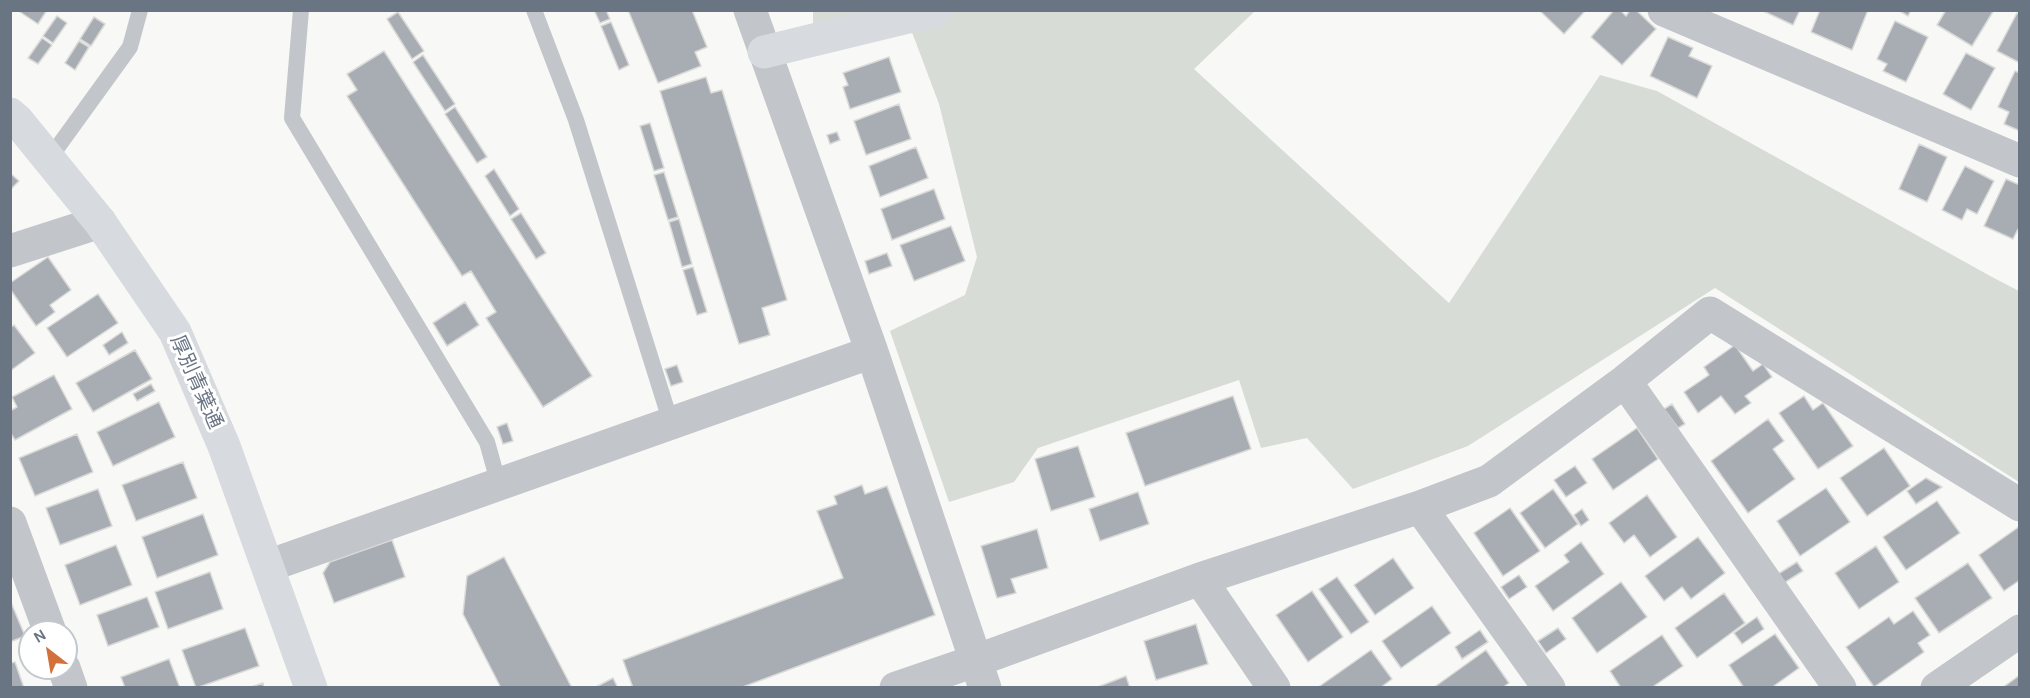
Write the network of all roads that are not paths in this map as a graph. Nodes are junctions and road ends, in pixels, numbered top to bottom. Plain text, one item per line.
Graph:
1 (140, 10) edge
2 (301, 10) edge
3 (534, 10) edge
4 (750, 10) edge
5 (937, 10) edge
6 (1664, 10) edge
7 (764, 52) junction
8 (10, 114) edge
9 (49, 159) junction
10 (2019, 161) edge
11 (100, 222) junction
12 (10, 251) edge
13 (872, 352) junction
14 (1625, 381) junction
15 (672, 423) junction
16 (499, 485) junction
17 (2019, 504) edge
18 (1420, 507) junction
19 (10, 522) edge
20 (268, 566) junction
21 (1200, 579) junction
22 (46, 620) edge
23 (2019, 631) edge
24 (980, 674) edge
25 (311, 687) edge
26 (896, 687) edge
27 (1274, 687) edge
28 (1549, 687) edge
29 (1840, 687) edge
30 (1937, 687) edge

1 - 9 lane
2 - 16 lane
3 - 15 lane
4 - 7 street
5 - 7 street
6 - 10 street
7 - 13 street
8 - 9 street, 厚別青葉通
9 - 11 street, 厚別青葉通
11 - 12 street
11 - 20 street, 厚別青葉通
13 - 15 street
13 - 24 street
14 - 17 street
14 - 18 street
14 - 29 street
15 - 16 street
16 - 20 street
18 - 21 street
18 - 28 street
19 - 22 street
20 - 25 street, 厚別青葉通
21 - 24 street
21 - 27 street
23 - 30 street
24 - 26 street

